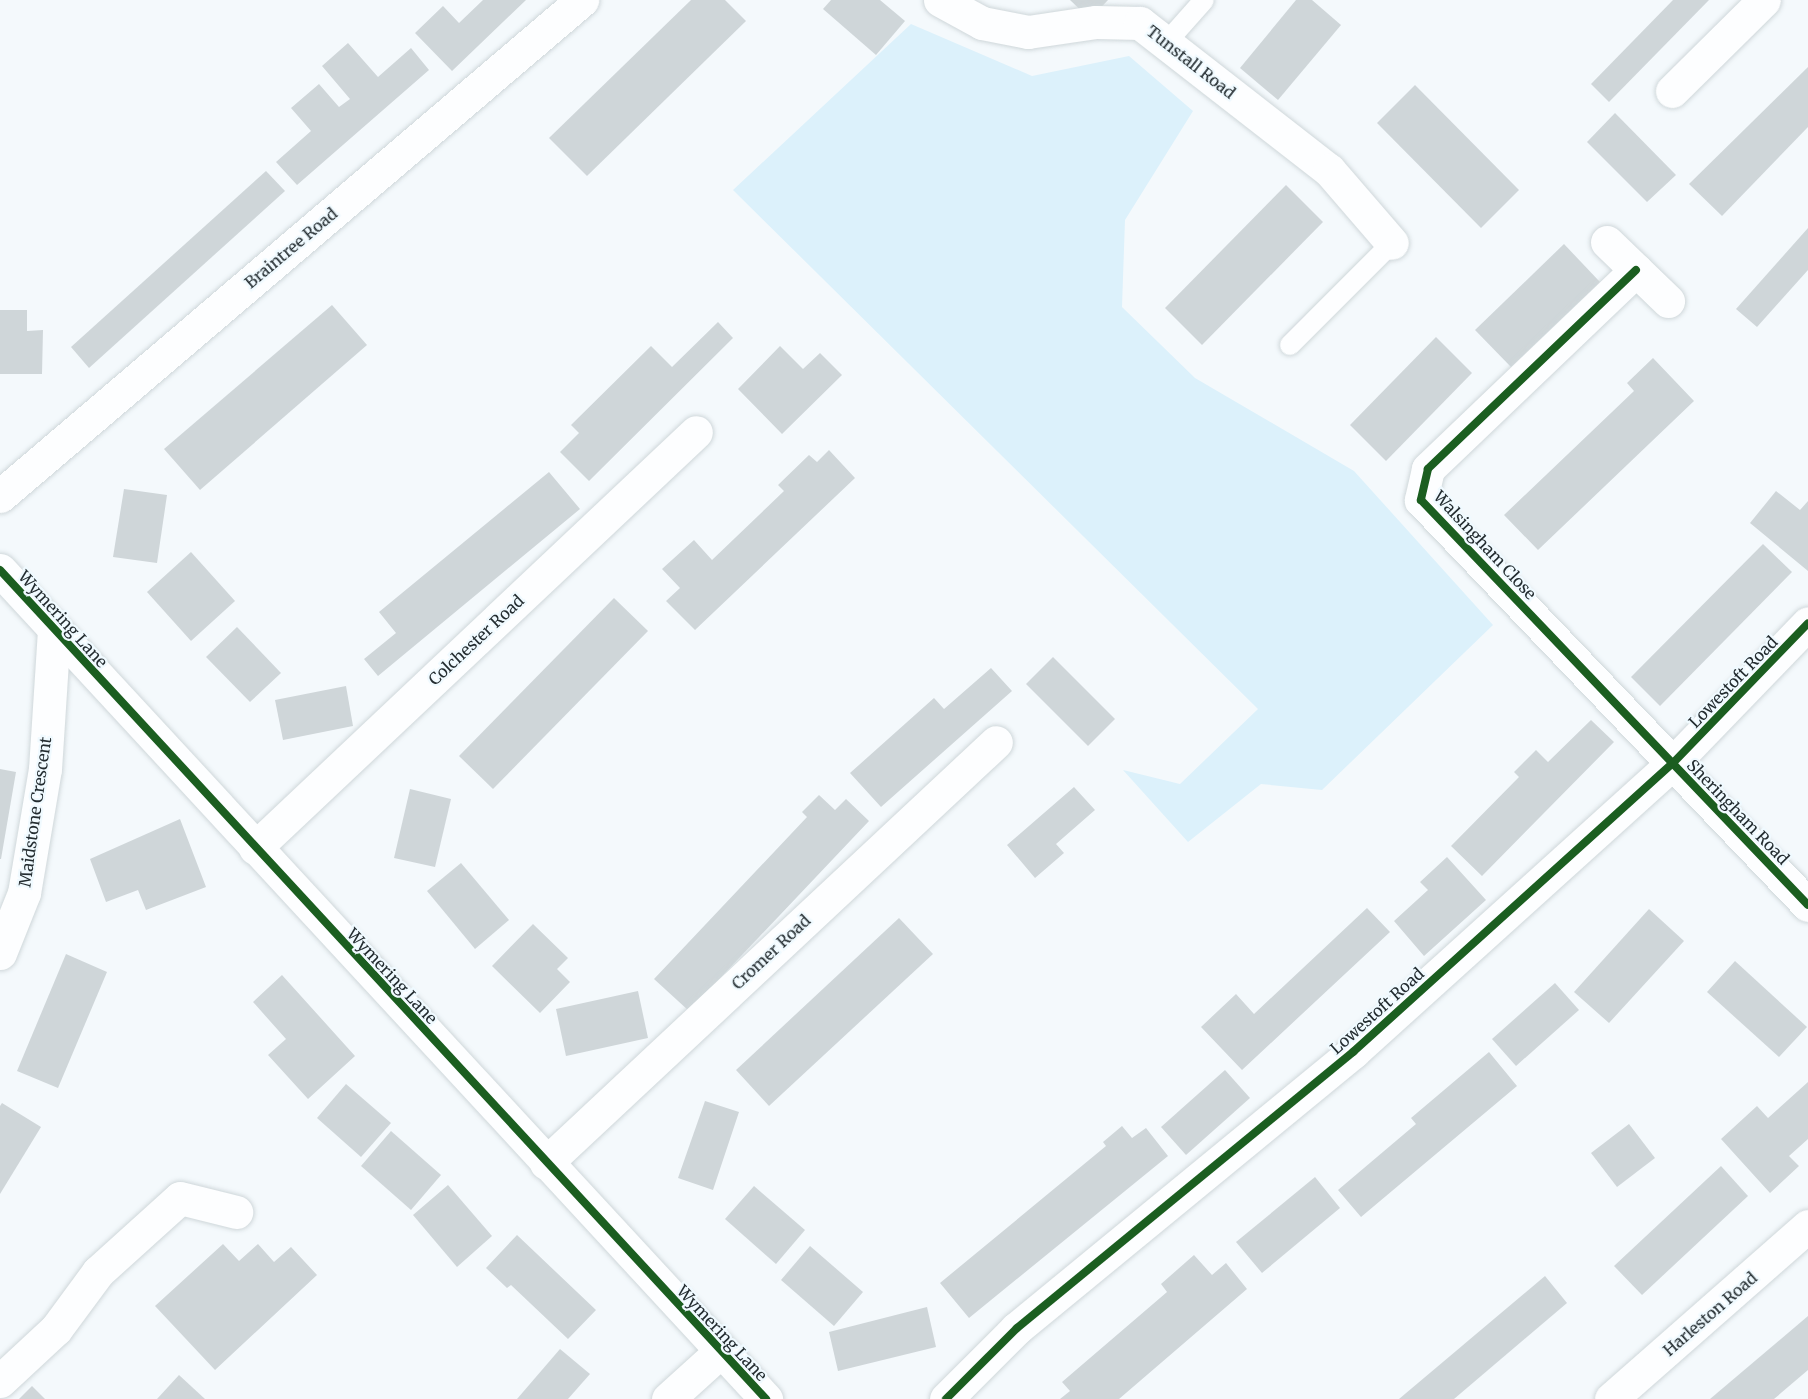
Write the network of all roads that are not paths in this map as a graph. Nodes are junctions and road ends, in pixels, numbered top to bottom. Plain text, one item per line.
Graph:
1 (582, 0) edge
2 (940, 0) edge
3 (1204, 0) edge
4 (1764, 0) edge
5 (1166, 43) junction
6 (1672, 91) dead end
7 (1607, 242) dead end
8 (1392, 243) joint
9 (1636, 270) junction
10 (1668, 301) dead end
11 (1290, 345) dead end
12 (696, 432) dead end
13 (0, 496) edge
14 (0, 570) edge
15 (1808, 623) edge
16 (54, 630) junction
17 (996, 742) dead end
18 (1673, 763) junction
19 (255, 848) junction
20 (1808, 905) edge
21 (0, 953) edge
22 (546, 1163) junction
23 (236, 1212) dead end
24 (1808, 1226) edge
25 (721, 1351) junction
26 (0, 1381) edge
27 (668, 1399) edge
28 (766, 1399) edge
29 (946, 1399) edge
30 (1611, 1399) edge

1 - 13 street, Braintree Road
2 - 5 street, Tunstall Road
3 - 5 lane
4 - 6 street
5 - 8 street, Tunstall Road
7 - 9 street
8 - 11 lane
9 - 10 street
9 - 18 street, Walsingham Close
12 - 19 street, Colchester Road
14 - 16 street, Wymering Lane
15 - 18 street, Lowestoft Road
16 - 19 street, Wymering Lane
16 - 21 street, Maidstone Crescent
17 - 22 street, Cromer Road
18 - 20 street, Sheringham Road
18 - 29 street, Lowestoft Road
19 - 22 street, Wymering Lane
22 - 25 street, Wymering Lane
23 - 26 street
24 - 30 street, Harleston Road
25 - 27 street
25 - 28 street, Wymering Lane

